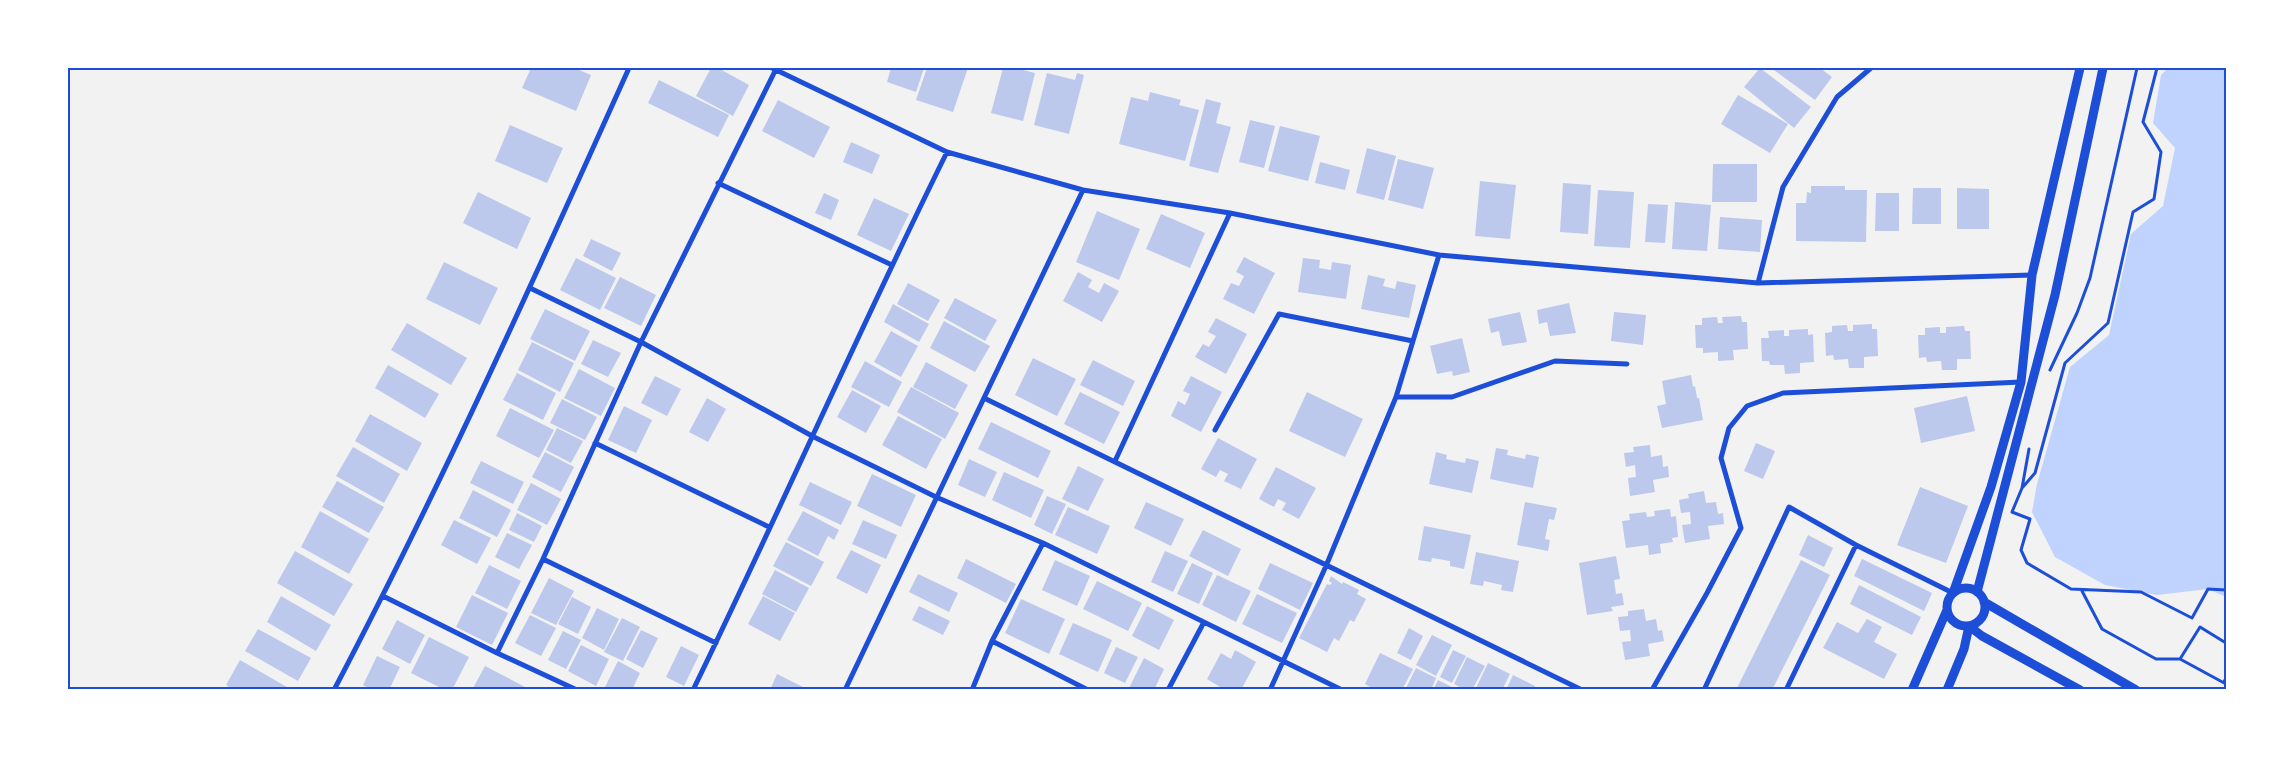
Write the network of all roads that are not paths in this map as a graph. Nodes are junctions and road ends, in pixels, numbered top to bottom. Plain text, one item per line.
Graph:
1 (629, 68) edge
2 (774, 68) edge
3 (1871, 68) edge
4 (2080, 68) edge
5 (2103, 68) edge
6 (947, 152) junction
7 (718, 183) junction
8 (1082, 190) junction
9 (1230, 213) junction
10 (1439, 255) junction
11 (892, 265) junction
12 (2032, 275) junction
13 (1758, 283) junction
14 (530, 288) junction
15 (1413, 341) junction
16 (641, 342) junction
17 (1627, 364) dead end
18 (2021, 382) junction
19 (1396, 397) junction
20 (984, 398) junction
21 (1215, 430) dead end
22 (814, 437) junction
23 (595, 443) junction
24 (1115, 461) junction
25 (936, 496) junction
26 (769, 527) junction
27 (1043, 543) junction
28 (1856, 545) junction
29 (543, 559) junction
30 (1326, 566) junction
31 (1977, 592) junction
32 (1953, 593) junction
33 (383, 596) junction
34 (1984, 602) junction
35 (1947, 610) junction
36 (1204, 622) junction
37 (1970, 626) junction
38 (992, 641) junction
39 (716, 643) junction
40 (497, 653) junction
41 (1283, 660) junction
42 (334, 690) edge
43 (577, 690) edge
44 (694, 690) edge
45 (845, 690) edge
46 (972, 690) edge
47 (1088, 690) edge
48 (1168, 690) edge
49 (1270, 690) edge
50 (1342, 690) edge
51 (1582, 690) edge
52 (1652, 690) edge
53 (1704, 690) edge
54 (1786, 690) edge
55 (1912, 690) edge
56 (1947, 690) edge
57 (2080, 690) edge
58 (2136, 690) edge

1 - 14 street
2 - 6 street
2 - 7 street
3 - 13 street
4 - 12 street
5 - 31 street
6 - 8 street
6 - 11 street
7 - 11 street
7 - 16 street
8 - 9 street
8 - 20 street
9 - 10 street
9 - 24 street
10 - 13 street
10 - 15 street
11 - 22 street
12 - 13 street
12 - 18 street
14 - 16 street
14 - 33 street
15 - 19 street
15 - 21 street
16 - 22 street
16 - 23 street
17 - 19 street
18 - 32 street
18 - 52 street
19 - 30 street
20 - 24 street
20 - 25 street
22 - 25 street
22 - 26 street
23 - 26 street
23 - 29 street
24 - 30 street
25 - 27 street
25 - 45 street
26 - 39 street
27 - 36 street
27 - 38 street
28 - 32 street
28 - 53 street
28 - 54 street
29 - 39 street
29 - 40 street
30 - 41 street
30 - 51 street
31 - 32 street
31 - 34 street
32 - 35 street
33 - 40 street
33 - 42 street
34 - 37 street
34 - 58 street
35 - 37 street
35 - 55 street
36 - 41 street
36 - 48 street
37 - 56 street
37 - 57 street
38 - 46 street
38 - 47 street
39 - 44 street
40 - 43 street
41 - 49 street
41 - 50 street

